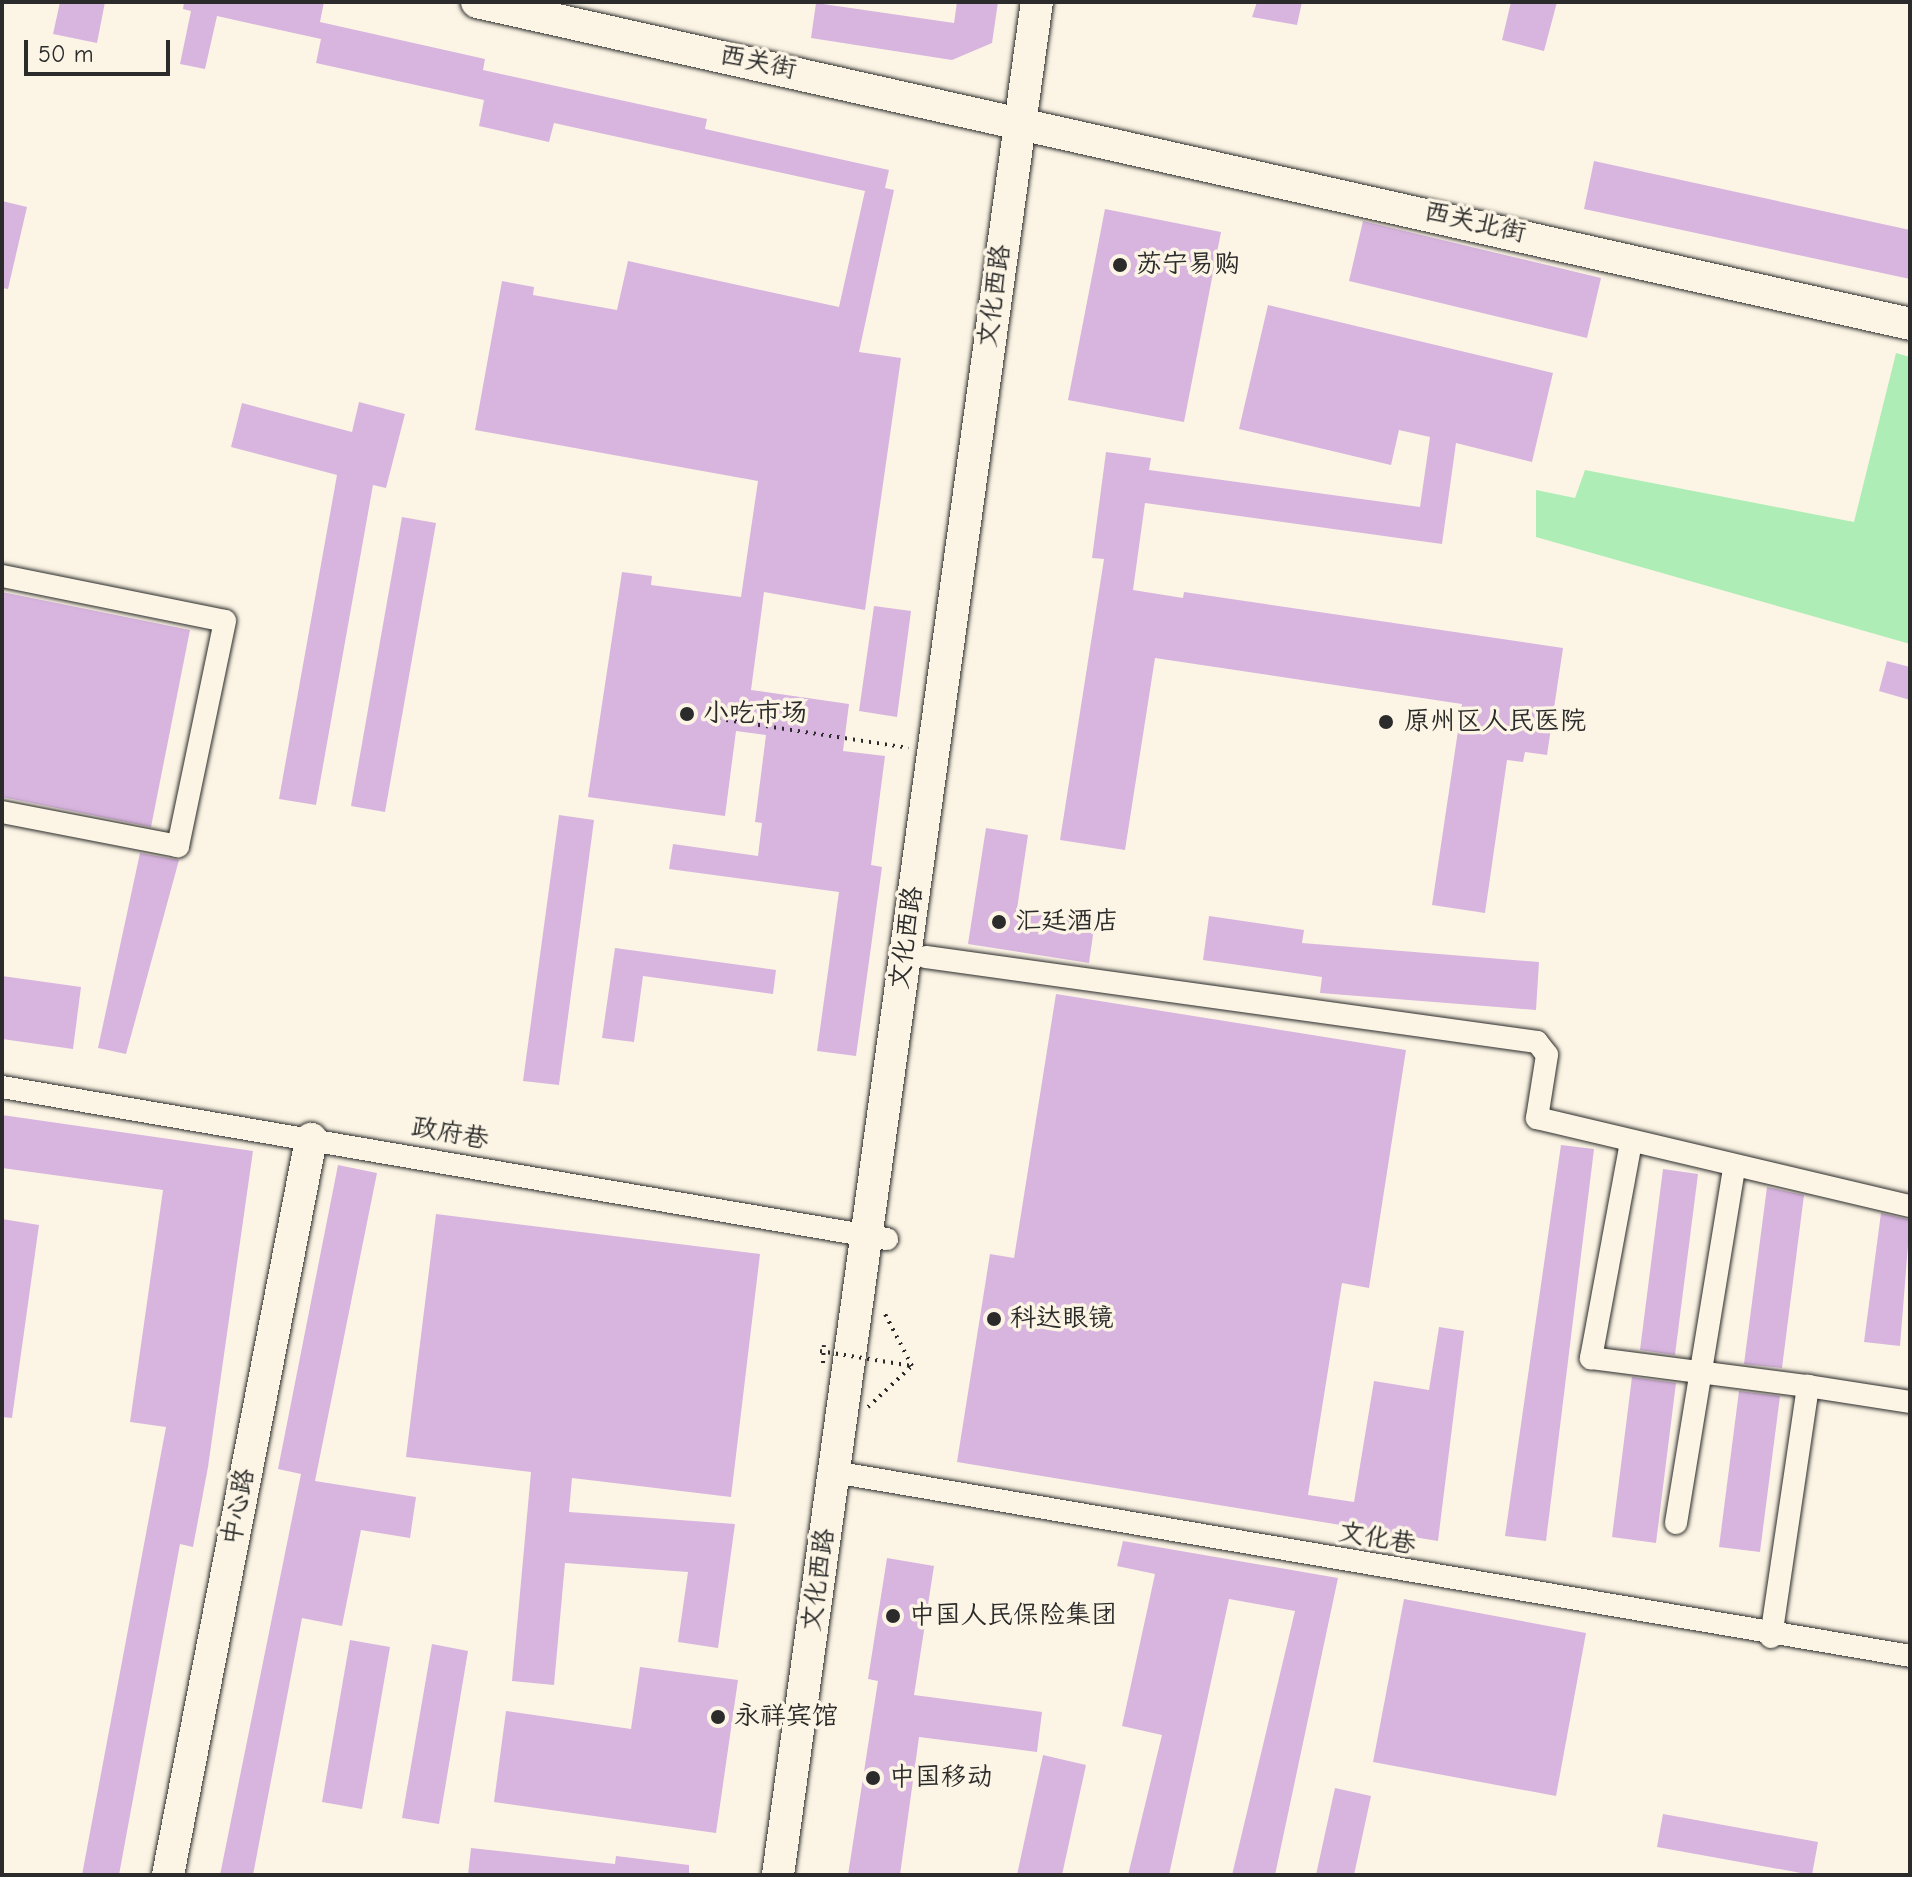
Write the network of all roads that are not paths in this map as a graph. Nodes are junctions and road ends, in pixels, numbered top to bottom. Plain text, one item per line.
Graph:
1 (477, 2) edge
2 (1037, 2) edge
3 (1058, 2) edge
4 (535, 8) edge
5 (1029, 122) junction
6 (1910, 324) edge
7 (2, 576) edge
8 (2, 812) edge
9 (926, 957) junction
10 (2, 1087) edge
11 (311, 1139) junction
12 (1631, 1142) junction
13 (1734, 1168) junction
14 (1910, 1206) edge
15 (877, 1237) junction
16 (1701, 1371) junction
17 (1808, 1386) junction
18 (1910, 1402) edge
19 (844, 1474) junction
20 (1676, 1523) dead end
21 (1771, 1637) junction
22 (1910, 1656) edge
23 (168, 1875) edge
24 (778, 1875) edge
25 (799, 1875) edge

1 - 4 main road, 西关街
2 - 5 main road, 文化西路
3 - 5 main road, 文化西路
4 - 5 main road, 西关街
5 - 6 main road, 西关北街
5 - 9 main road, 文化西路
5 - 15 main road, 文化西路
7 - 8 street
9 - 12 street
9 - 15 main road, 文化西路
10 - 11 street, 政府巷
11 - 15 street, 政府巷
11 - 23 main road, 中心路
12 - 13 street
12 - 16 street
13 - 14 street
13 - 16 street
15 - 19 main road, 文化西路
15 - 19 main road, 文化西路
16 - 17 street
16 - 20 street
17 - 18 street
17 - 21 street
19 - 21 street, 文化巷
19 - 24 main road, 文化西路
19 - 25 main road, 文化西路
21 - 22 street, 文化巷

